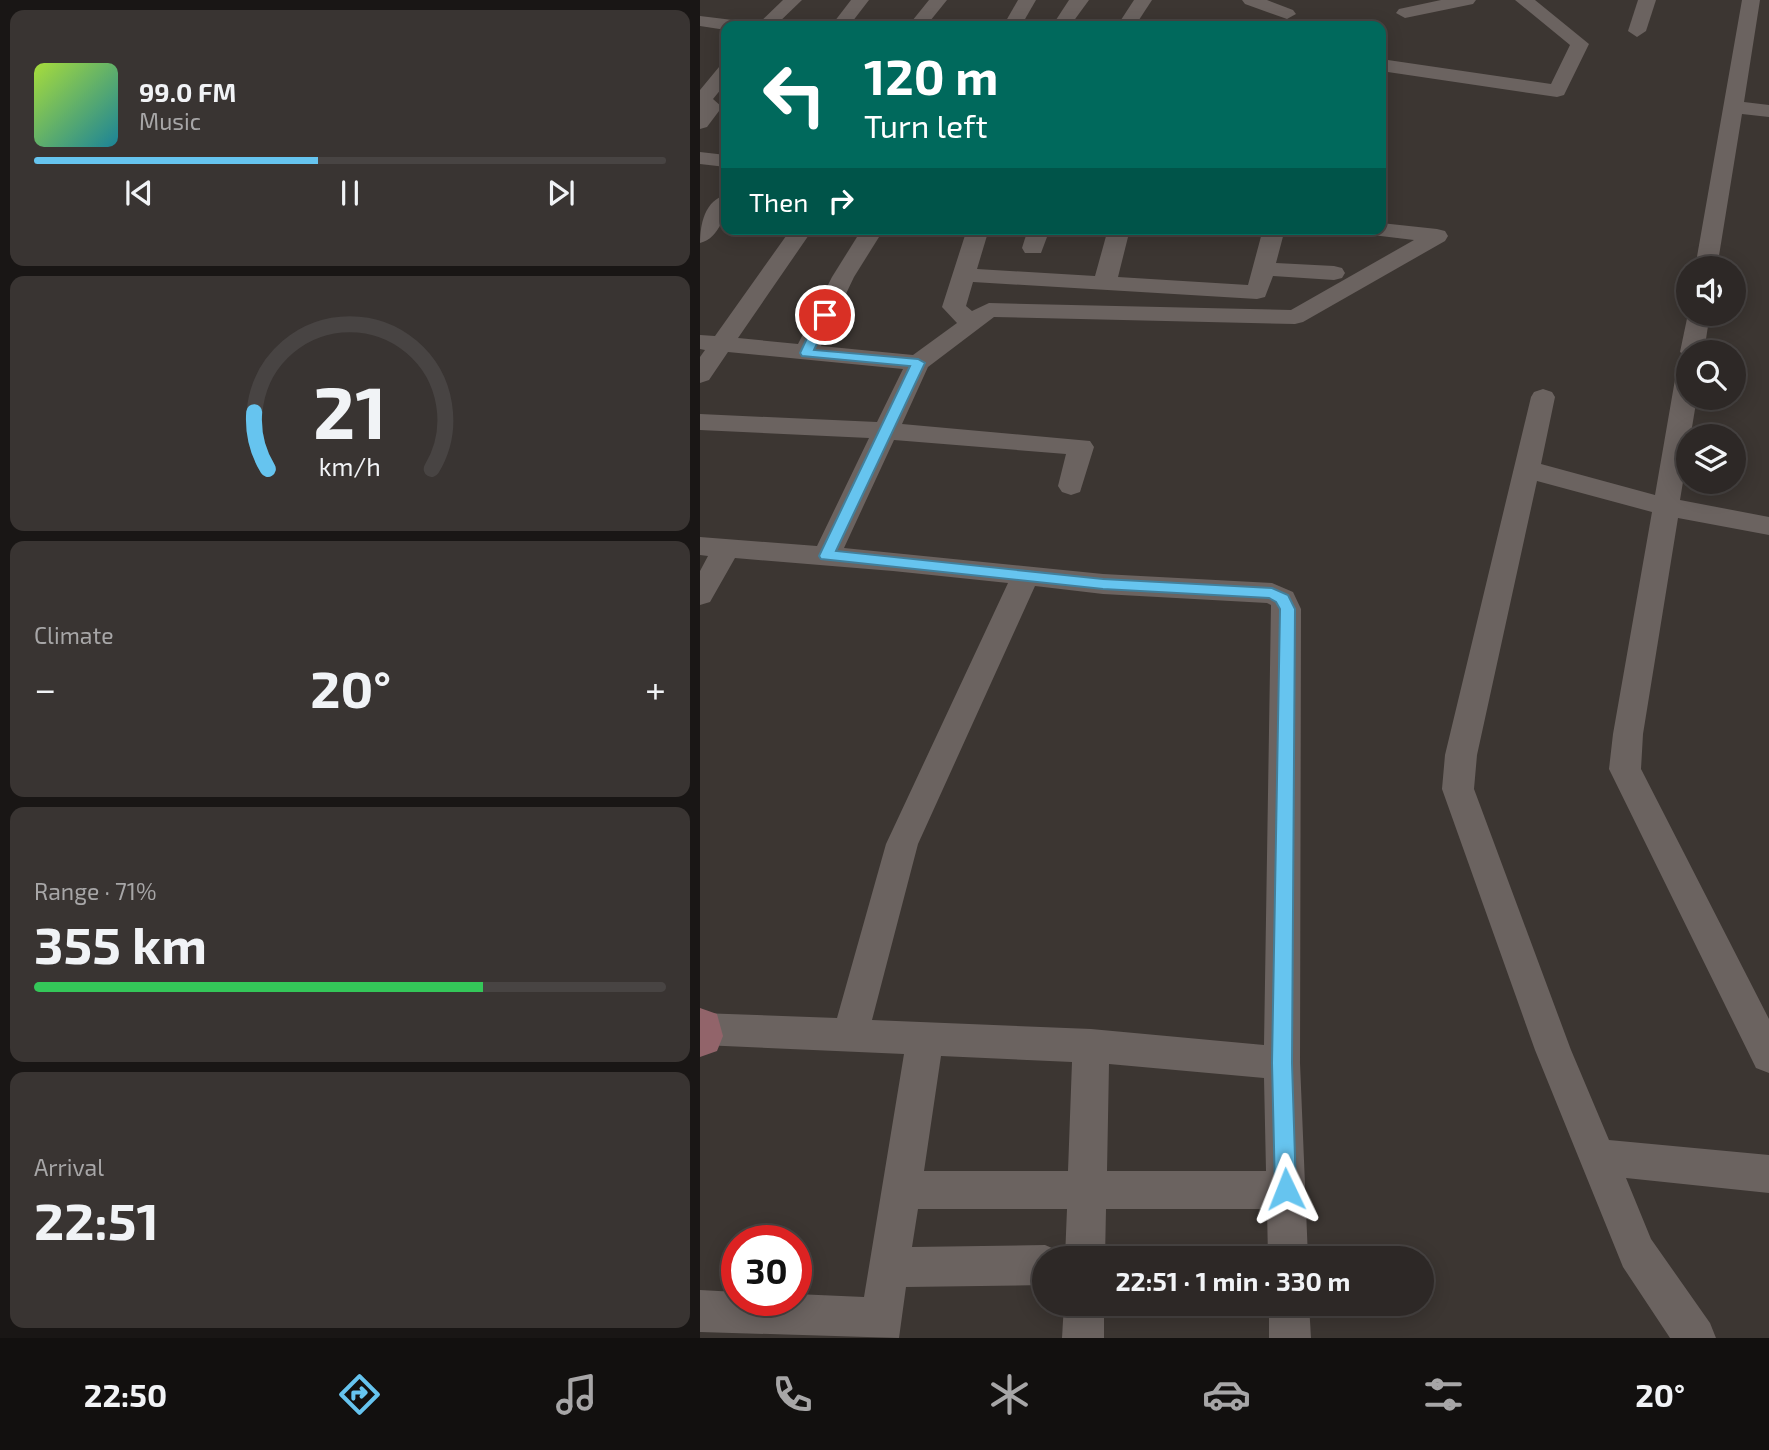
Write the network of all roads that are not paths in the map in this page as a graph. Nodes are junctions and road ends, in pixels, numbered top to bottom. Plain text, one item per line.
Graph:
1 (793, 0) edge
2 (860, 0) edge
3 (937, 0) edge
4 (1027, 0) edge
5 (1080, 0) edge
6 (1143, 0) edge
7 (1251, 0) edge
8 (1467, 0) edge
9 (1524, 0) edge
10 (1647, 0) edge
11 (1751, 0) edge
12 (702, 13) edge
13 (1405, 13) dead end
14 (1287, 14) dead end
15 (726, 21) edge
16 (770, 21) edge
17 (844, 21) edge
18 (920, 21) edge
19 (1015, 21) edge
20 (1064, 21) edge
21 (1129, 21) edge
22 (1637, 31) dead end
23 (1386, 66) edge
24 (721, 77) edge
25 (1735, 107) junction
26 (1769, 111) edge
27 (700, 123) edge
28 (700, 158) edge
29 (721, 160) edge
30 (721, 208) edge
31 (1386, 231) edge
32 (797, 235) edge
33 (869, 235) edge
34 (976, 235) edge
35 (1117, 235) edge
36 (1272, 235) edge
37 (700, 236) edge
38 (1708, 256) edge
39 (1264, 268) junction
40 (1334, 273) dead end
41 (964, 275) junction
42 (1105, 283) junction
43 (971, 323) junction
44 (710, 344) edge
45 (806, 353) junction
46 (918, 363) junction
47 (700, 375) edge
48 (1543, 397) dead end
49 (1681, 410) edge
50 (700, 422) edge
51 (886, 431) junction
52 (1526, 469) junction
53 (1071, 486) dead end
54 (1664, 506) junction
55 (1769, 526) edge
56 (714, 547) edge
57 (827, 556) junction
58 (1026, 576) junction
59 (700, 595) edge
60 (701, 1031) edge
61 (850, 1035) junction
62 (925, 1039) junction
63 (1091, 1046) junction
64 (1769, 1056) edge
65 (1282, 1063) junction
66 (1598, 1157) junction
67 (1769, 1174) edge
68 (1087, 1189) junction
69 (1286, 1189) junction
70 (901, 1190) junction
71 (1085, 1246) edge
72 (1288, 1246) edge
73 (1032, 1265) edge
74 (888, 1266) junction
75 (700, 1311) edge
76 (1084, 1316) edge
77 (1289, 1316) edge
78 (879, 1328) edge
79 (1083, 1338) edge
80 (1290, 1338) edge
81 (1695, 1338) edge

1 - 16 street
2 - 17 street
3 - 18 street
4 - 19 street
5 - 20 street
6 - 21 street
7 - 14 street
8 - 13 street
9 - 23 street
10 - 22 street
11 - 25 street
12 - 15 street
24 - 27 street
25 - 26 street
25 - 38 street
28 - 29 street
30 - 37 street
31 - 43 street
32 - 44 street
33 - 45 street
34 - 41 street
35 - 42 street
36 - 39 street
39 - 40 street
39 - 42 street
41 - 42 street
41 - 43 street
43 - 46 street
44 - 45 street
44 - 47 street
45 - 46 street
46 - 51 street
48 - 52 street
49 - 54 street
50 - 51 street
51 - 53 street
51 - 57 street
52 - 54 street
52 - 66 street
54 - 55 street
54 - 64 street
56 - 57 street
56 - 59 street
57 - 58 street
58 - 61 street
58 - 65 street
60 - 61 street
61 - 62 street
62 - 63 street
62 - 70 street
63 - 65 street
63 - 68 street
65 - 69 street
66 - 67 street
66 - 81 street
68 - 69 street
68 - 70 street
68 - 71 street
69 - 72 street
70 - 74 street
73 - 74 street
74 - 78 street
75 - 78 street
76 - 79 street
77 - 80 street

